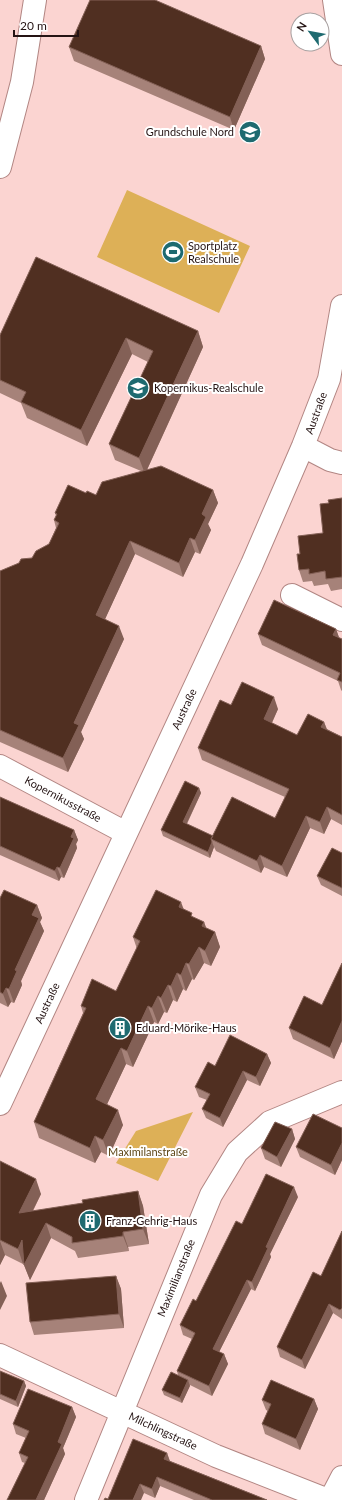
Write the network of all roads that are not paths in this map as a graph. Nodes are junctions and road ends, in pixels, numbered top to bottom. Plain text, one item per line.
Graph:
1 (35, 0) edge
2 (334, 0) edge
3 (342, 54) edge
4 (0, 167) edge
5 (342, 306) edge
6 (303, 446) junction
7 (342, 463) edge
8 (292, 595) dead end
9 (342, 620) edge
10 (0, 766) edge
11 (126, 833) junction
12 (342, 1092) edge
13 (0, 1104) edge
14 (0, 1355) edge
15 (122, 1412) junction
16 (342, 1477) edge
17 (86, 1500) edge
18 (329, 1500) edge

1 - 4 street
2 - 3 street
5 - 6 street, Austraße
6 - 7 street
6 - 11 street, Austraße
8 - 9 street
10 - 11 street, Kopernikusstraße
11 - 13 street, Austraße
12 - 15 street, Maximilianstraße
14 - 15 street, Milchlingstraße
15 - 17 street, Maximilianstraße
15 - 18 street, Milchlingstraße
16 - 18 street

